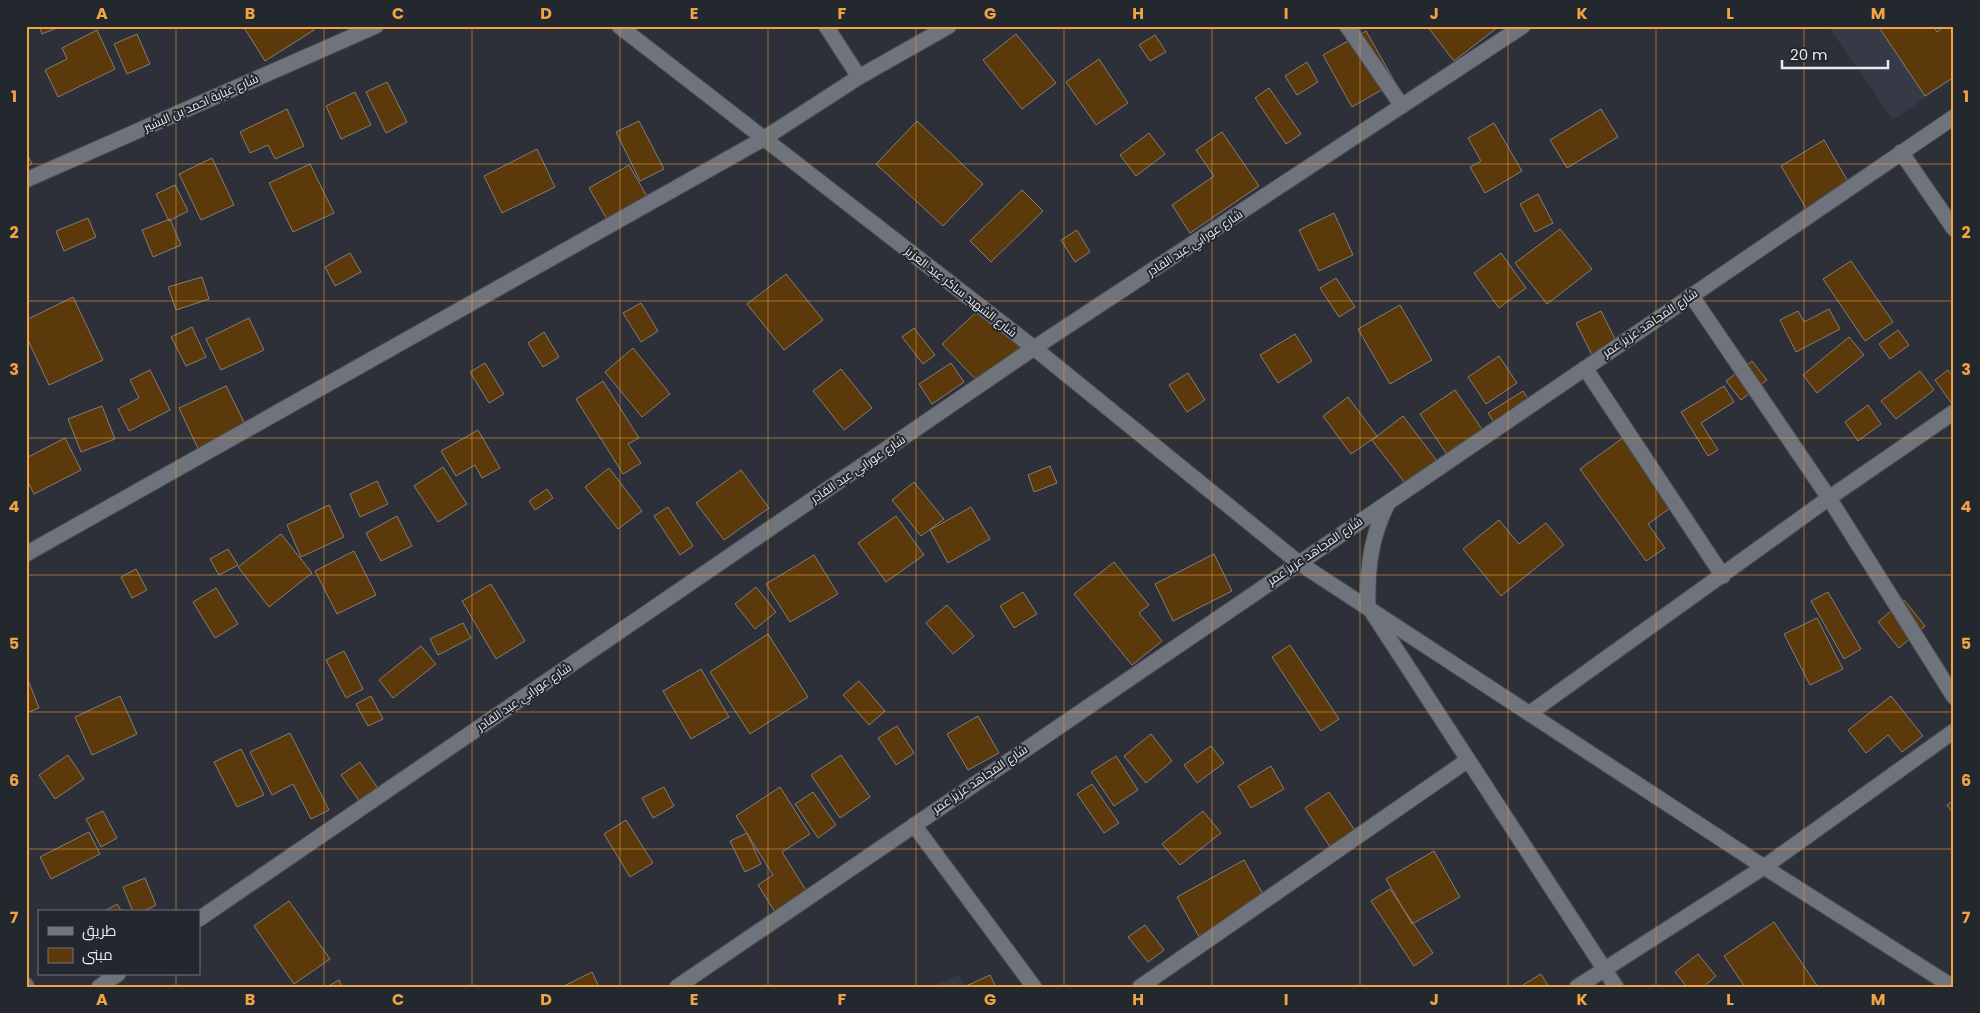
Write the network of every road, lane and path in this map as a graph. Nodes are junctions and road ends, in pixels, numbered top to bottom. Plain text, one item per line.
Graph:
1 (376, 26) edge
2 (619, 26) edge
3 (826, 26) edge
4 (949, 26) edge
5 (1348, 26) edge
6 (1523, 26) edge
7 (859, 77) junction
8 (1402, 106) junction
9 (1954, 117) edge
10 (763, 139) junction
11 (1902, 152) junction
12 (26, 180) edge
13 (1954, 230) edge
14 (1691, 295) junction
15 (1034, 348) junction
16 (1585, 368) junction
17 (1953, 416) edge
18 (1829, 498) junction
19 (1388, 502) junction
20 (26, 554) edge
21 (1299, 562) junction
22 (1723, 576) junction
23 (1368, 606) junction
24 (1954, 697) edge
25 (1530, 713) junction
26 (1954, 732) edge
27 (1468, 760) junction
28 (914, 825) junction
29 (1764, 866) junction
30 (200, 918) edge
31 (1604, 969) junction
32 (115, 976) edge
33 (99, 987) edge
34 (677, 987) edge
35 (1034, 987) edge
36 (1140, 987) edge
37 (1577, 987) edge
38 (1616, 987) edge
39 (1953, 987) edge

1 - 12 street, شارع غيابة احمد بن البشير
2 - 10 street, شارع الشهيد ساكر عبد العزيز
3 - 7 street
4 - 7 street
5 - 8 street
6 - 8 street, شارع عورابي عبد القادر
7 - 10 street
8 - 15 street, شارع عورابي عبد القادر
9 - 11 street, شارع المجاهد عزيز عمر
10 - 15 street, شارع الشهيد ساكر عبد العزيز
10 - 20 street
11 - 13 street
11 - 14 street, شارع المجاهد عزيز عمر
14 - 16 street, شارع المجاهد عزيز عمر
14 - 18 street
15 - 21 street, شارع الشهيد ساكر عبد العزيز
15 - 30 street, شارع عورابي عبد القادر
16 - 19 street, شارع المجاهد عزيز عمر
16 - 22 street
17 - 18 street
18 - 22 street
18 - 24 street
19 - 21 street, شارع المجاهد عزيز عمر
19 - 23 street
21 - 23 street, شارع الشهيد ساكر عبد العزيز
21 - 28 street, شارع المجاهد عزيز عمر
22 - 25 street
23 - 25 street, شارع الشهيد ساكر عبد العزيز
23 - 27 street
25 - 29 street, شارع الشهيد ساكر عبد العزيز
26 - 29 street
27 - 31 street
27 - 36 street
28 - 34 street, شارع المجاهد عزيز عمر
28 - 35 street
29 - 31 street
29 - 39 street, شارع الشهيد ساكر عبد العزيز
31 - 37 street
31 - 38 street
32 - 33 street

